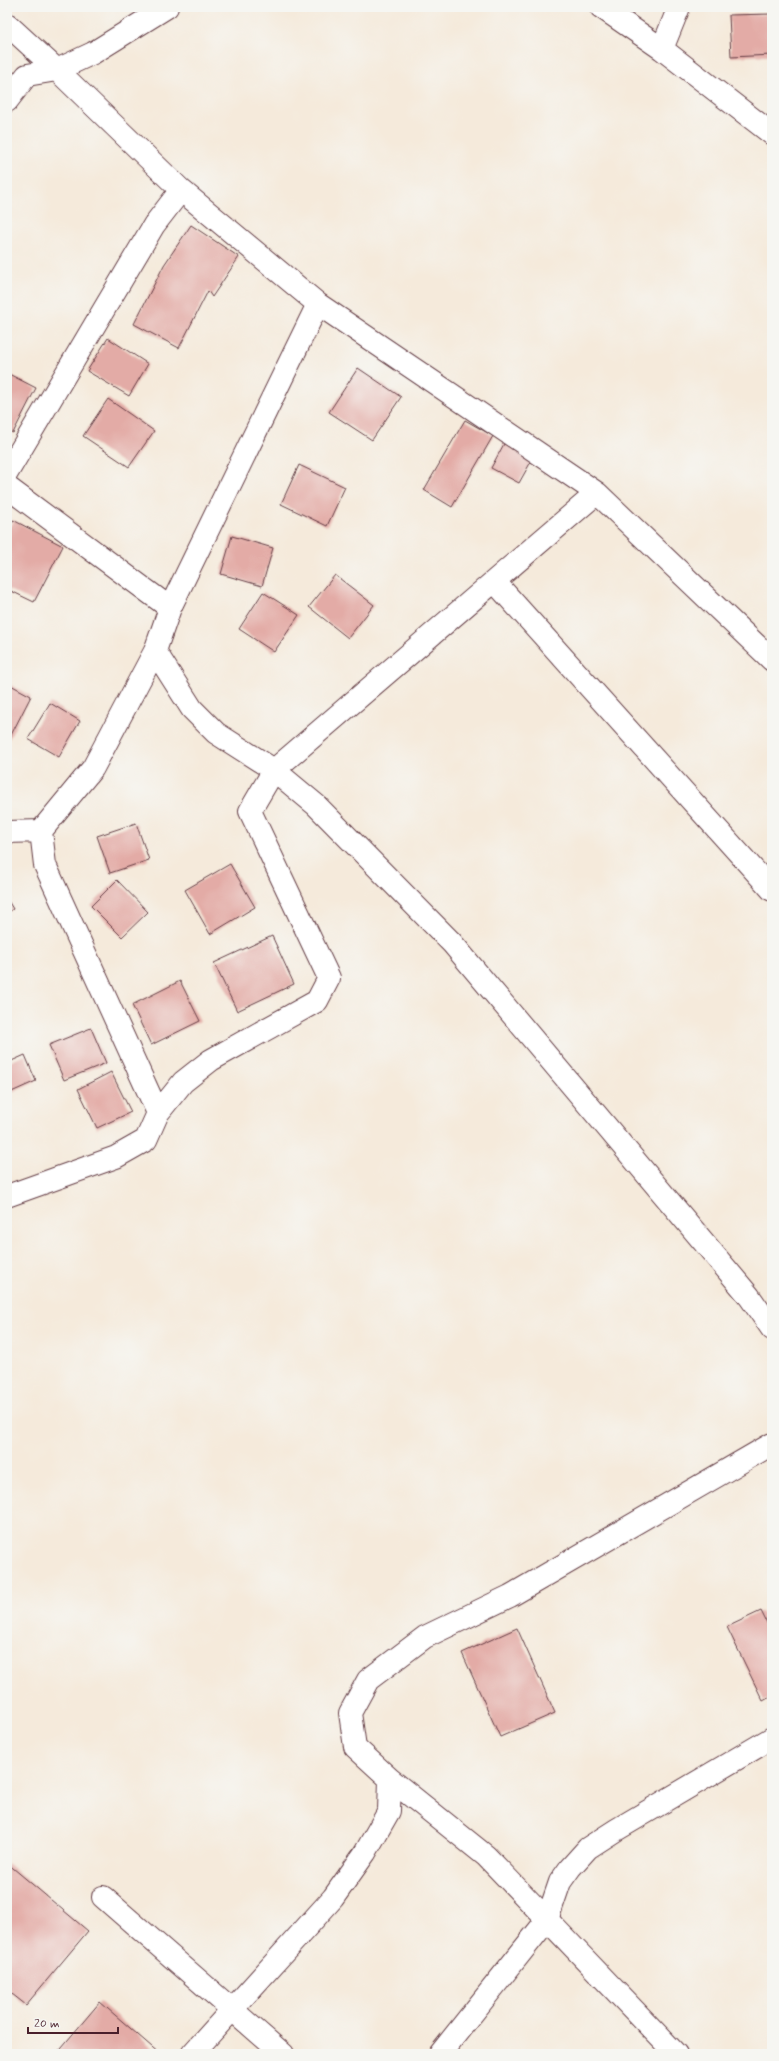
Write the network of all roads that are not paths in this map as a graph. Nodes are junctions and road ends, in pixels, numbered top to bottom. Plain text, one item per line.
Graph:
1 (167, 7) edge
2 (601, 7) edge
3 (678, 7) edge
4 (7, 24) edge
5 (662, 50) junction
6 (57, 70) junction
7 (7, 101) edge
8 (772, 134) edge
9 (181, 190) junction
10 (318, 304) junction
11 (7, 473) edge
12 (7, 487) edge
13 (597, 493) junction
14 (495, 582) junction
15 (170, 608) junction
16 (155, 651) junction
17 (772, 660) edge
18 (274, 770) junction
19 (41, 831) junction
20 (7, 832) edge
21 (772, 890) edge
22 (158, 1113) junction
23 (7, 1196) edge
24 (772, 1329) edge
25 (772, 1444) edge
26 (772, 1738) edge
27 (390, 1779) junction
28 (103, 1897) dead end
29 (547, 1920) junction
30 (232, 2010) junction
31 (192, 2054) edge
32 (283, 2054) edge
33 (440, 2054) edge
34 (676, 2054) edge

1 - 6 street
2 - 5 street
3 - 5 street
4 - 6 street
5 - 8 street
6 - 7 street
6 - 9 street
9 - 10 street
9 - 11 street
10 - 13 street
10 - 15 street
12 - 15 street
13 - 14 street
13 - 17 street
14 - 18 street
14 - 21 street
15 - 16 street
16 - 18 street
16 - 19 street
18 - 22 street
18 - 24 street
19 - 20 street
19 - 22 street
22 - 23 street
25 - 27 street
26 - 29 street
27 - 29 street
27 - 30 street
28 - 30 street
29 - 33 street
29 - 34 street
30 - 31 street
30 - 32 street

